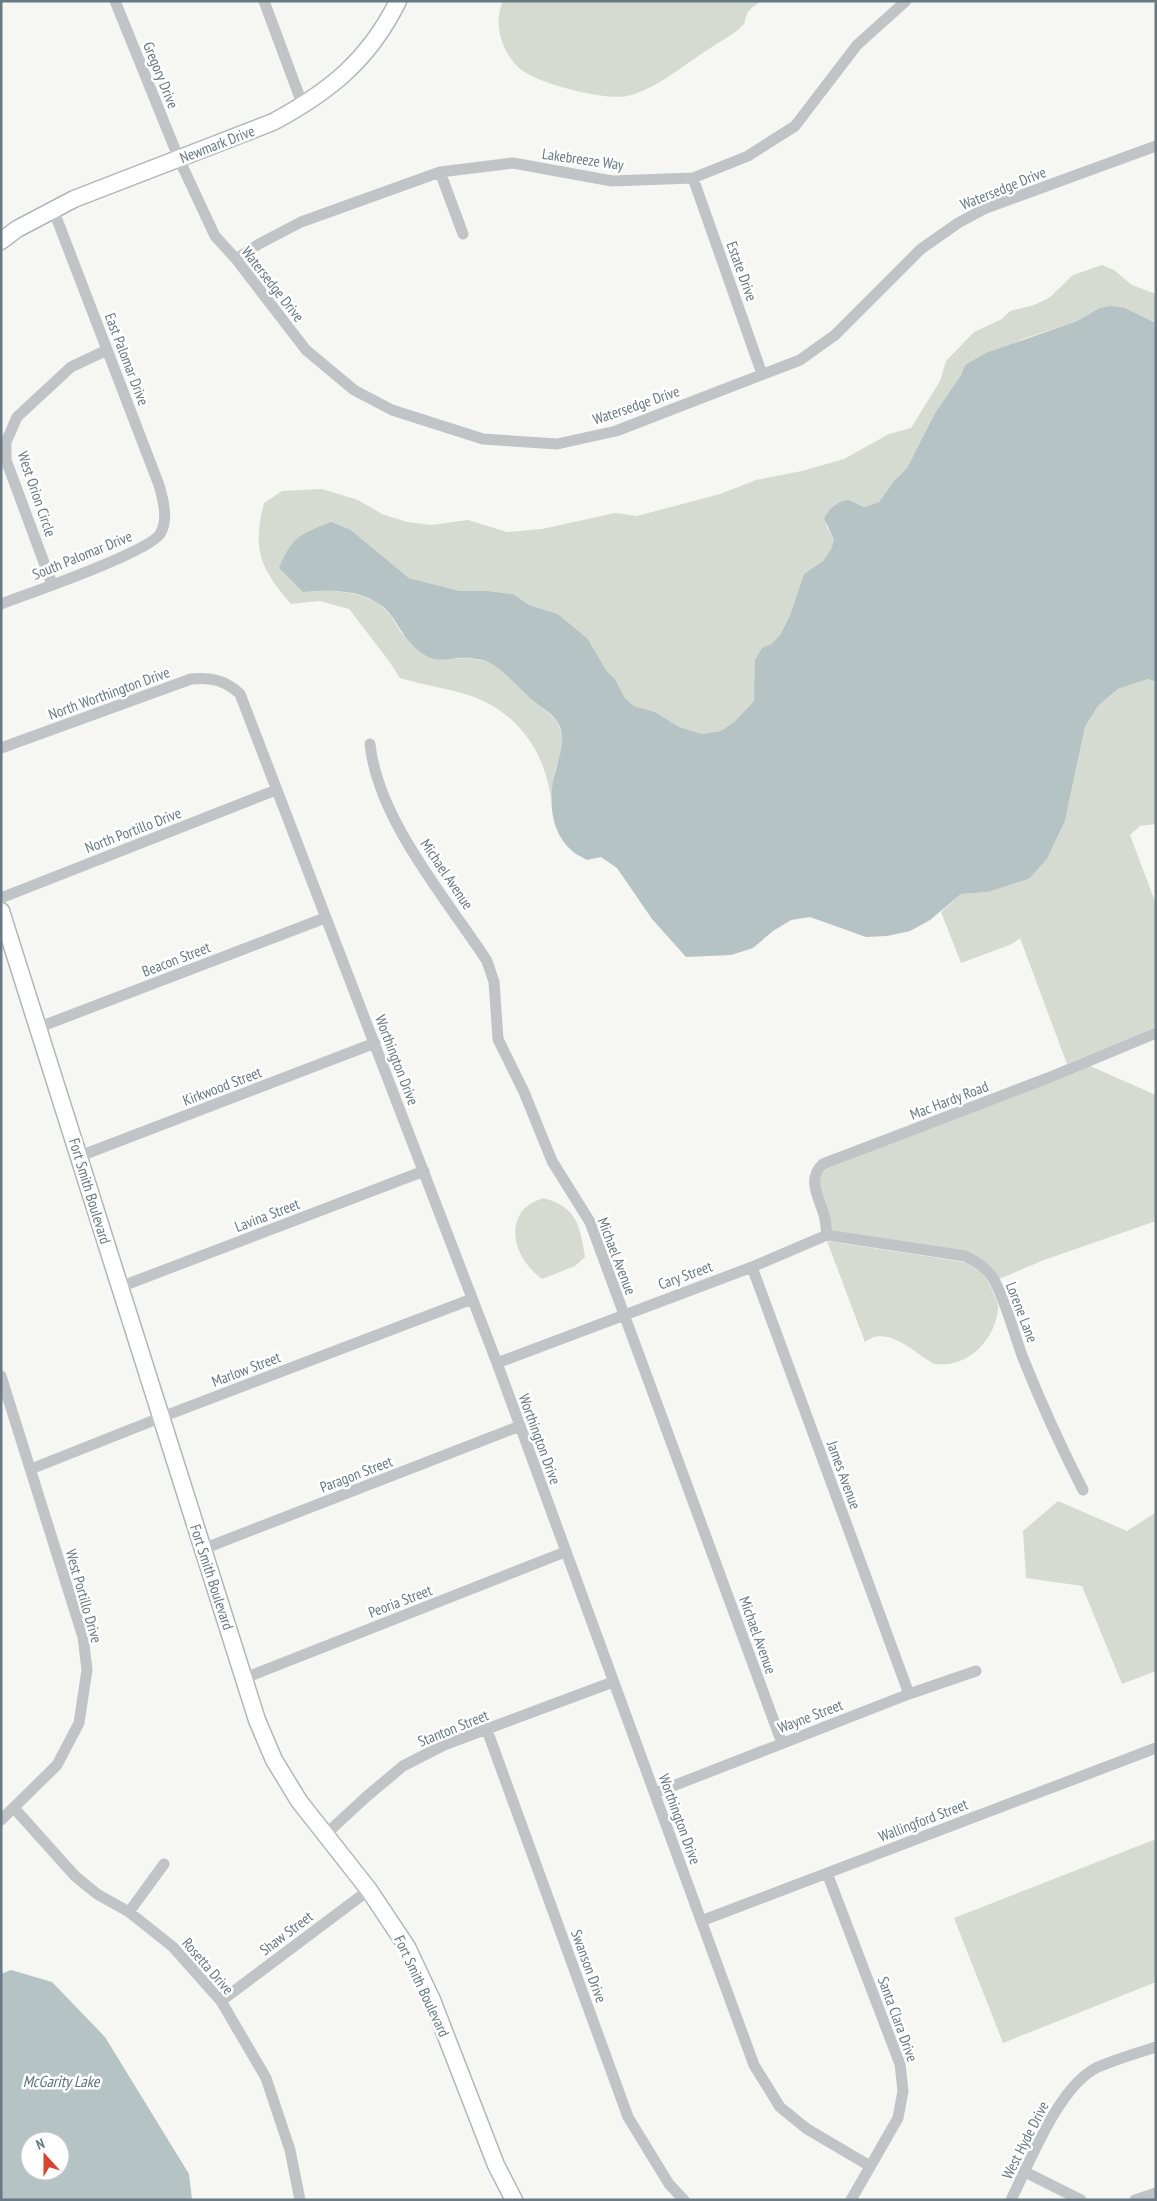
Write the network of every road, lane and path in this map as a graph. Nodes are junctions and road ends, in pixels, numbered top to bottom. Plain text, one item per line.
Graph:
1 (116, 1) edge
2 (264, 1) edge
3 (398, 1) edge
4 (906, 1) edge
5 (304, 106) junction
6 (1156, 146) edge
7 (179, 159) junction
8 (440, 172) junction
9 (693, 178) junction
10 (53, 209) junction
11 (463, 234) dead end
12 (1, 241) edge
13 (236, 259) junction
14 (107, 350) junction
15 (762, 374) junction
16 (164, 521) joint
17 (52, 584) junction
18 (1, 604) edge
19 (229, 684) joint
20 (370, 744) dead end
21 (1, 748) edge
22 (276, 790) junction
23 (1, 898) edge
24 (1, 911) edge
25 (325, 918) junction
26 (37, 1028) junction
27 (1156, 1034) edge
28 (375, 1044) junction
29 (80, 1156) junction
30 (424, 1171) junction
31 (827, 1235) junction
32 (752, 1266) junction
33 (120, 1287) junction
34 (472, 1299) junction
35 (623, 1314) junction
36 (497, 1363) junction
37 (1, 1376) edge
38 (162, 1417) junction
39 (520, 1426) junction
40 (31, 1469) junction
41 (1083, 1490) dead end
42 (203, 1549) junction
43 (565, 1552) junction
44 (976, 1671) dead end
45 (245, 1678) junction
46 (613, 1682) junction
47 (909, 1694) junction
48 (487, 1730) junction
49 (782, 1743) junction
50 (1156, 1748) edge
51 (655, 1793) junction
52 (14, 1808) junction
53 (1, 1820) edge
54 (324, 1835) junction
55 (164, 1864) dead end
56 (827, 1873) junction
57 (369, 1890) junction
58 (129, 1912) junction
59 (701, 1921) junction
60 (221, 2001) junction
61 (1156, 2047) edge
62 (870, 2166) junction
63 (1025, 2172) junction
64 (1156, 2193) edge
65 (300, 2200) edge
66 (514, 2200) edge
67 (684, 2200) edge
68 (851, 2200) edge
69 (1011, 2200) edge
70 (1081, 2200) edge
71 (1135, 2200) edge

1 - 7 street, Gregory Drive
2 - 5 street
3 - 5 street, Newmark Drive
4 - 9 street, Lakebreeze Way
5 - 7 street, Newmark Drive
6 - 15 street, Watersedge Drive
7 - 10 street, Newmark Drive
7 - 13 street, Watersedge Drive
8 - 9 street, Lakebreeze Way
8 - 11 street
8 - 13 street, Lakebreeze Way
9 - 15 street, Estate Drive
10 - 12 street, Newmark Drive
10 - 14 street, East Palomar Drive
13 - 15 street, Watersedge Drive
14 - 16 street, East Palomar Drive
14 - 17 street, West Orion Circle
16 - 17 street, South Palomar Drive
17 - 18 street, South Palomar Drive
19 - 21 street, North Worthington Drive
19 - 22 street, Worthington Drive
20 - 35 street, Michael Avenue
22 - 23 street, North Portillo Drive
22 - 25 street, Worthington Drive
24 - 26 street, Fort Smith Boulevard
25 - 26 street, Beacon Street
25 - 28 street, Worthington Drive
26 - 29 street, Fort Smith Boulevard
27 - 31 street, Mac Hardy Road
28 - 29 street, Kirkwood Street
28 - 30 street, Worthington Drive
29 - 33 street, Fort Smith Boulevard
30 - 33 street, Lavina Street
30 - 34 street, Worthington Drive
31 - 32 street, Cary Street
31 - 41 street, Lorene Lane
32 - 35 street, Cary Street
32 - 47 street, James Avenue
33 - 38 street, Fort Smith Boulevard
34 - 36 street, Worthington Drive
34 - 38 street, Marlow Street
35 - 36 street, Cary Street
35 - 49 street, Michael Avenue
36 - 39 street, Worthington Drive
37 - 40 street, West Portillo Drive
38 - 40 street, Marlow Street
38 - 42 street, Fort Smith Boulevard
39 - 42 street, Paragon Street
39 - 43 street, Worthington Drive
40 - 52 street, West Portillo Drive
42 - 45 street, Fort Smith Boulevard
43 - 45 street, Peoria Street
43 - 46 street, Worthington Drive
44 - 47 street, Wayne Street
45 - 54 street, Fort Smith Boulevard
46 - 48 street, Stanton Street
46 - 51 street, Worthington Drive
47 - 49 street, Wayne Street
48 - 54 street, Stanton Street
48 - 67 street, Swanson Drive
49 - 51 street, Wayne Street
50 - 56 street, Wallingford Street
51 - 59 street, Worthington Drive
52 - 53 street, West Portillo Drive
52 - 58 street, Rosetta Drive
54 - 57 street, Fort Smith Boulevard
55 - 58 street
56 - 59 street, Wallingford Street
56 - 62 street, Santa Clara Drive
57 - 60 street, Shaw Street
57 - 66 street, Fort Smith Boulevard
58 - 60 street, Rosetta Drive
59 - 62 street, Worthington Drive
60 - 65 street, Rosetta Drive
61 - 63 street, West Hyde Drive
62 - 68 street, Santa Clara Drive
63 - 69 street, West Hyde Drive
63 - 70 street
64 - 71 street

